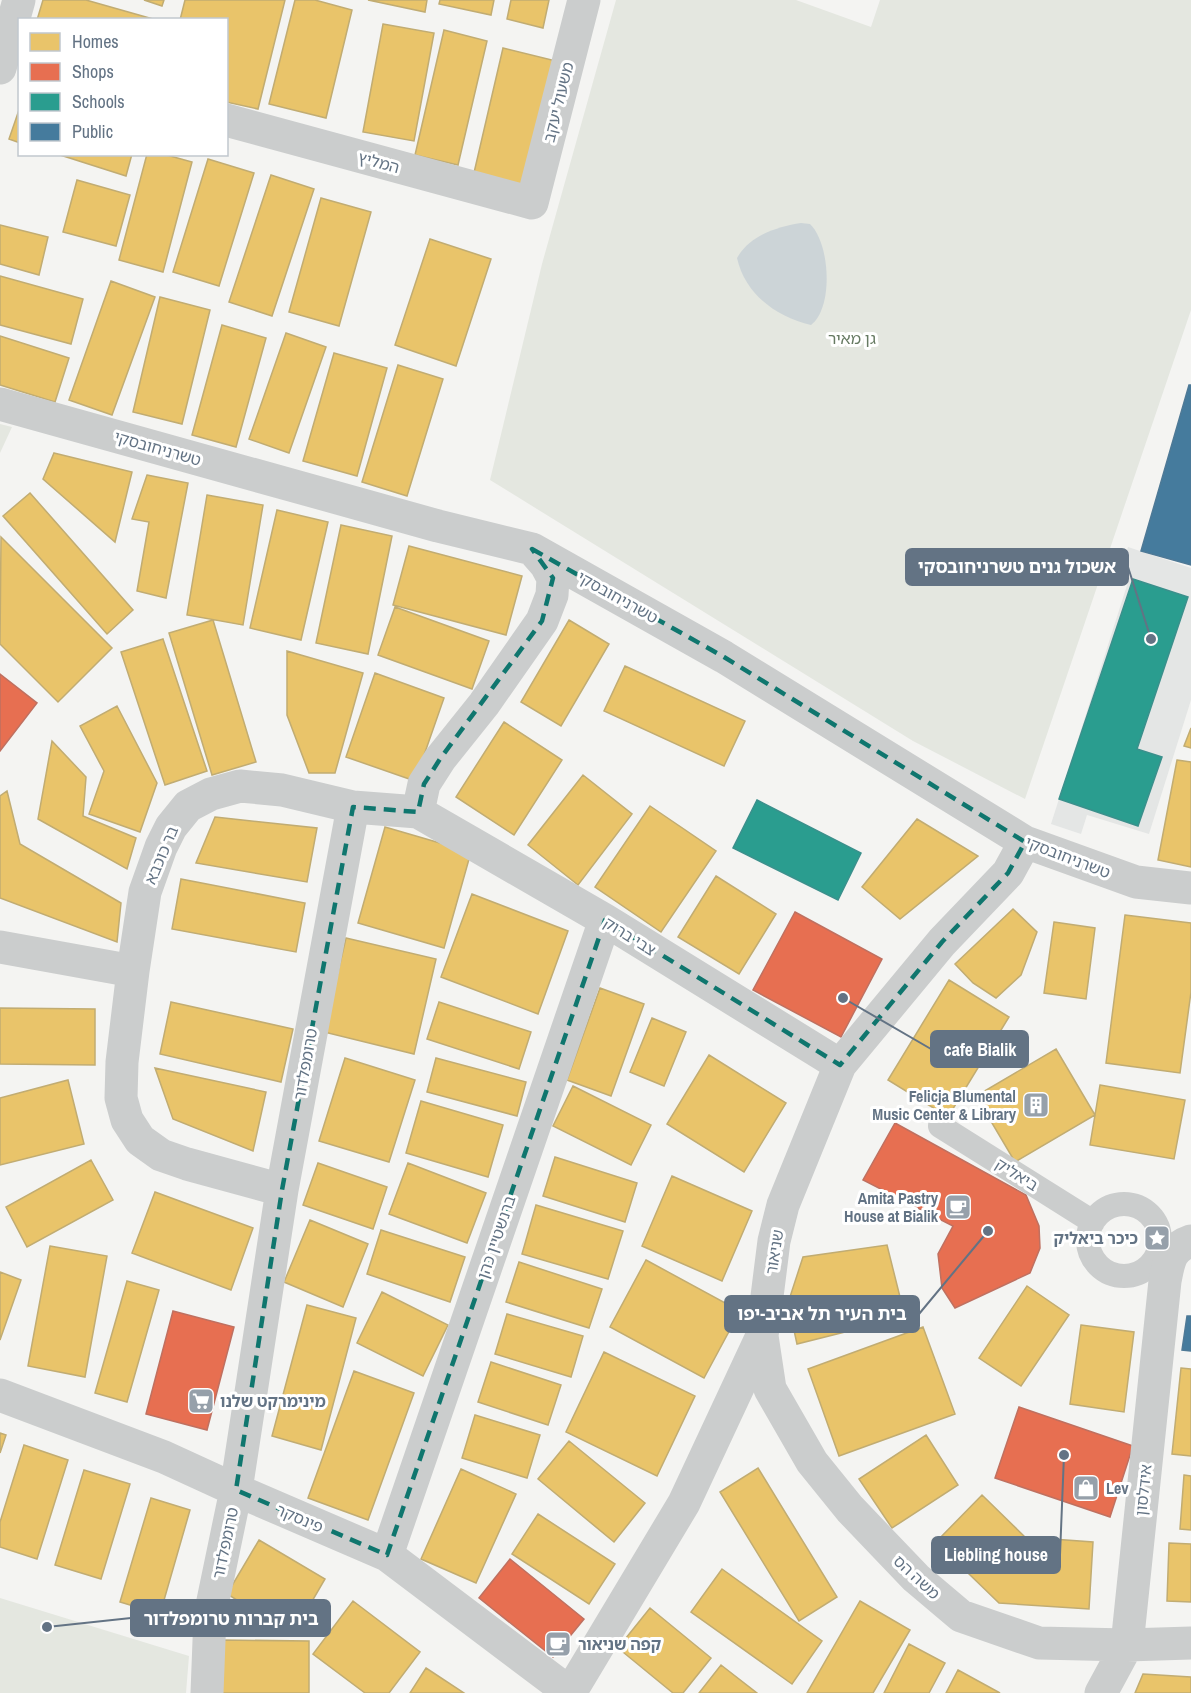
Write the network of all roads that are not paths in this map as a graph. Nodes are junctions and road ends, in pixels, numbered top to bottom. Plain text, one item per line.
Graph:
1 (20, 0) edge
2 (584, 0) edge
3 (6, 62) edge
4 (228, 121) edge
5 (532, 203) joint
6 (0, 404) edge
7 (532, 549) junction
8 (353, 807) junction
9 (418, 812) junction
10 (1025, 842) junction
11 (1191, 888) edge
12 (605, 920) junction
13 (0, 947) edge
14 (133, 971) junction
15 (840, 1065) junction
16 (940, 1126) dead end
17 (282, 1190) junction
18 (1093, 1222) junction
19 (1171, 1258) edge
20 (762, 1336) junction
21 (0, 1395) edge
22 (236, 1490) junction
23 (387, 1555) junction
24 (1191, 1643) edge
25 (1127, 1645) junction
26 (207, 1693) edge
27 (570, 1693) edge
28 (1101, 1693) edge

1 - 3 street
2 - 5 street, משעול יעקב
4 - 5 street, המליץ
6 - 7 street, טשרניחובסקי
7 - 9 street
7 - 10 street, טשרניחובסקי
8 - 9 street
8 - 14 street, בר כוכבא
8 - 17 street, טרומפלדור
9 - 12 street, צבי ברוק
10 - 11 street, טשרניחובסקי
10 - 15 street, שניאור
12 - 15 street, צבי ברוק
12 - 23 street, ברנשטיין כהן
13 - 14 street
14 - 17 street, בר כוכבא
15 - 20 street, שניאור
16 - 18 street, ביאליק
17 - 22 street, טרומפלדור
18 - 19 street
18 - 19 street
19 - 25 street, אידלסון
20 - 25 street, משה הס
20 - 27 street, שניאור
21 - 22 street, פינסקר
22 - 23 street, פינסקר
22 - 26 street, טרומפלדור
23 - 27 street, פינסקר
24 - 25 street, משה הס
25 - 28 street, אידלסון

